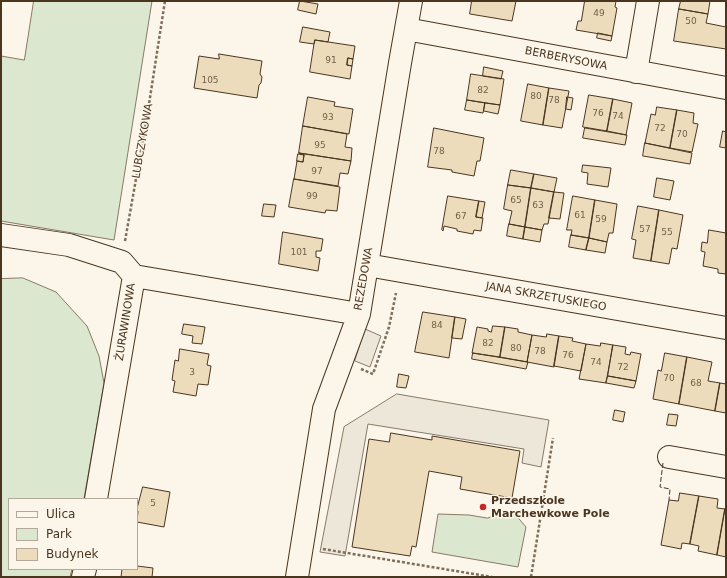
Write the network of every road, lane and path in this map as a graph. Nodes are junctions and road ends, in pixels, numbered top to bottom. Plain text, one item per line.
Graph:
1 (165, 1) edge
2 (411, 1) edge
3 (648, 1) edge
4 (406, 29) junction
5 (636, 72) junction
6 (726, 88) edge
7 (1, 235) edge
8 (367, 266) junction
9 (128, 269) junction
10 (396, 291) dead end
11 (359, 314) junction
12 (726, 328) edge
13 (356, 366) dead end
14 (553, 438) dead end
15 (669, 457) dead end
16 (726, 467) edge
17 (96, 498) edge
18 (322, 549) dead end
19 (297, 577) edge
20 (492, 577) edge
21 (531, 577) edge

1 - 9 path, LUBCZYKOWA
2 - 4 street, REZEDOWA
3 - 5 street
4 - 5 street, BERBERYSOWA
4 - 8 street, REZEDOWA
5 - 6 street, BERBERYSOWA
7 - 9 street
8 - 11 street, REZEDOWA
8 - 12 street, JANA SKRZETUSKIEGO
9 - 11 street, ŻURAWINOWA
9 - 17 street, ŻURAWINOWA
10 - 13 path
11 - 19 street, REZEDOWA
14 - 21 path
15 - 16 street
18 - 20 path

